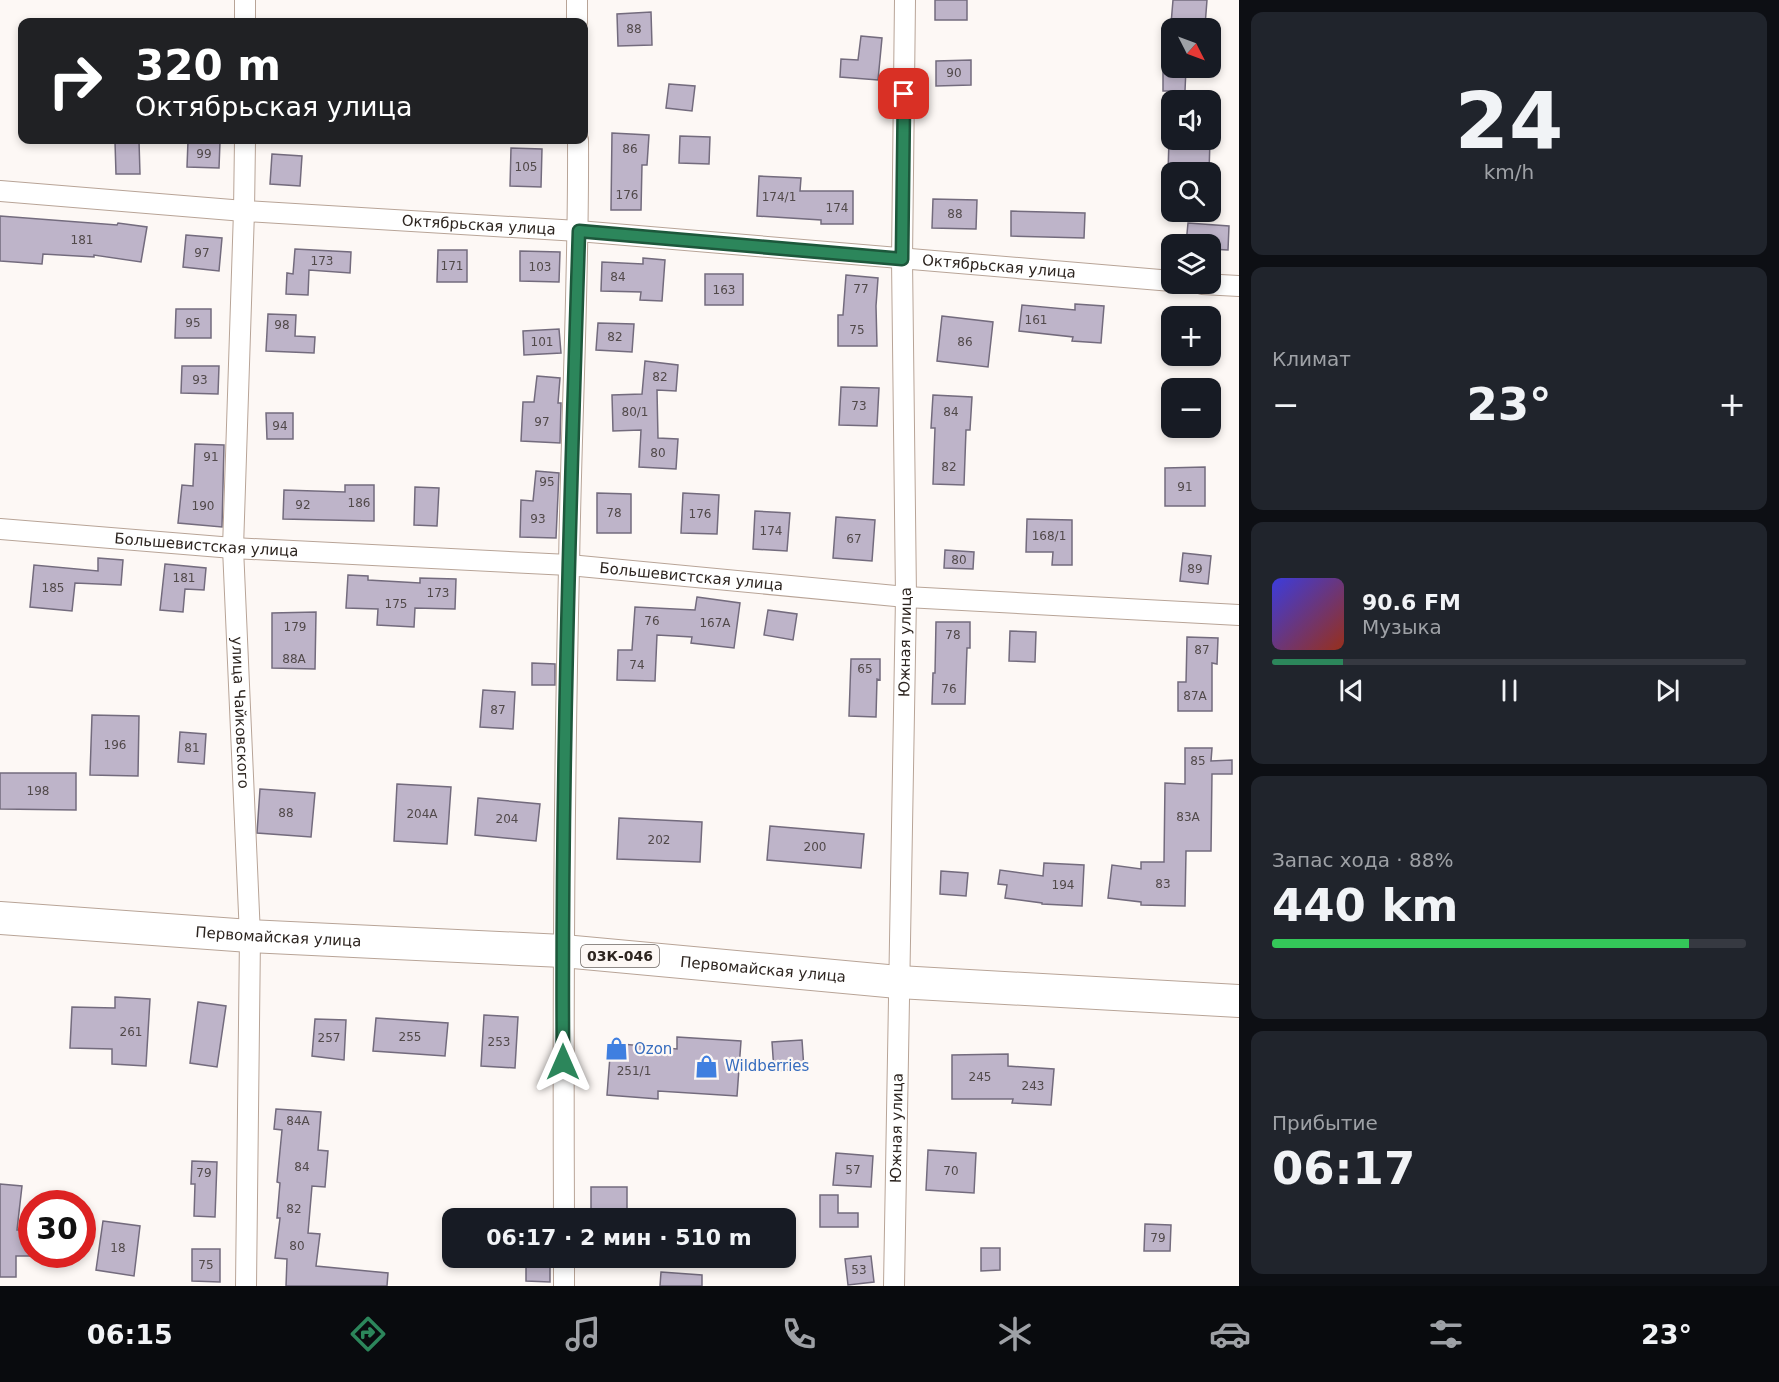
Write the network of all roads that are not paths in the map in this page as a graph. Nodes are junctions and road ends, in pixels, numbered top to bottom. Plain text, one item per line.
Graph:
1 (245, 0) edge
2 (577, 0) edge
3 (905, 0) edge
4 (245, 18) edge
5 (577, 18) edge
6 (245, 144) edge
7 (578, 144) edge
8 (0, 191) edge
9 (244, 211) junction
10 (579, 231) junction
11 (902, 259) junction
12 (1161, 280) edge
13 (1221, 285) edge
14 (1239, 286) edge
15 (0, 529) edge
16 (233, 548) junction
17 (568, 565) junction
18 (906, 597) junction
19 (1239, 615) edge
20 (0, 918) edge
21 (250, 936) junction
22 (562, 951) junction
23 (898, 982) junction
24 (1239, 1001) edge
25 (564, 1208) edge
26 (564, 1268) edge
27 (246, 1286) edge
28 (564, 1286) edge
29 (894, 1286) edge

1 - 4 street
2 - 5 street
3 - 11 street, Южная улица
6 - 9 street, улица Чайковского
7 - 10 street
8 - 9 street, Октябрьская улица
9 - 10 street, Октябрьская улица
9 - 16 street, улица Чайковского
10 - 11 street, Октябрьская улица
10 - 17 street
11 - 12 street, Октябрьская улица
11 - 18 street, Южная улица
13 - 14 street
15 - 16 street, Большевистская улица
16 - 17 street, Большевистская улица
16 - 21 street, улица Чайковского
17 - 18 street, Большевистская улица
17 - 22 street
18 - 19 street, Большевистская улица
18 - 23 street, Южная улица
20 - 21 main road, Первомайская улица / 03К-046
21 - 22 main road, Первомайская улица / 03К-046
21 - 27 street, улица Чайковского
22 - 23 main road, Первомайская улица / 03К-046
22 - 25 street
23 - 24 main road, Первомайская улица / 03К-046
23 - 29 street, Южная улица
26 - 28 street

